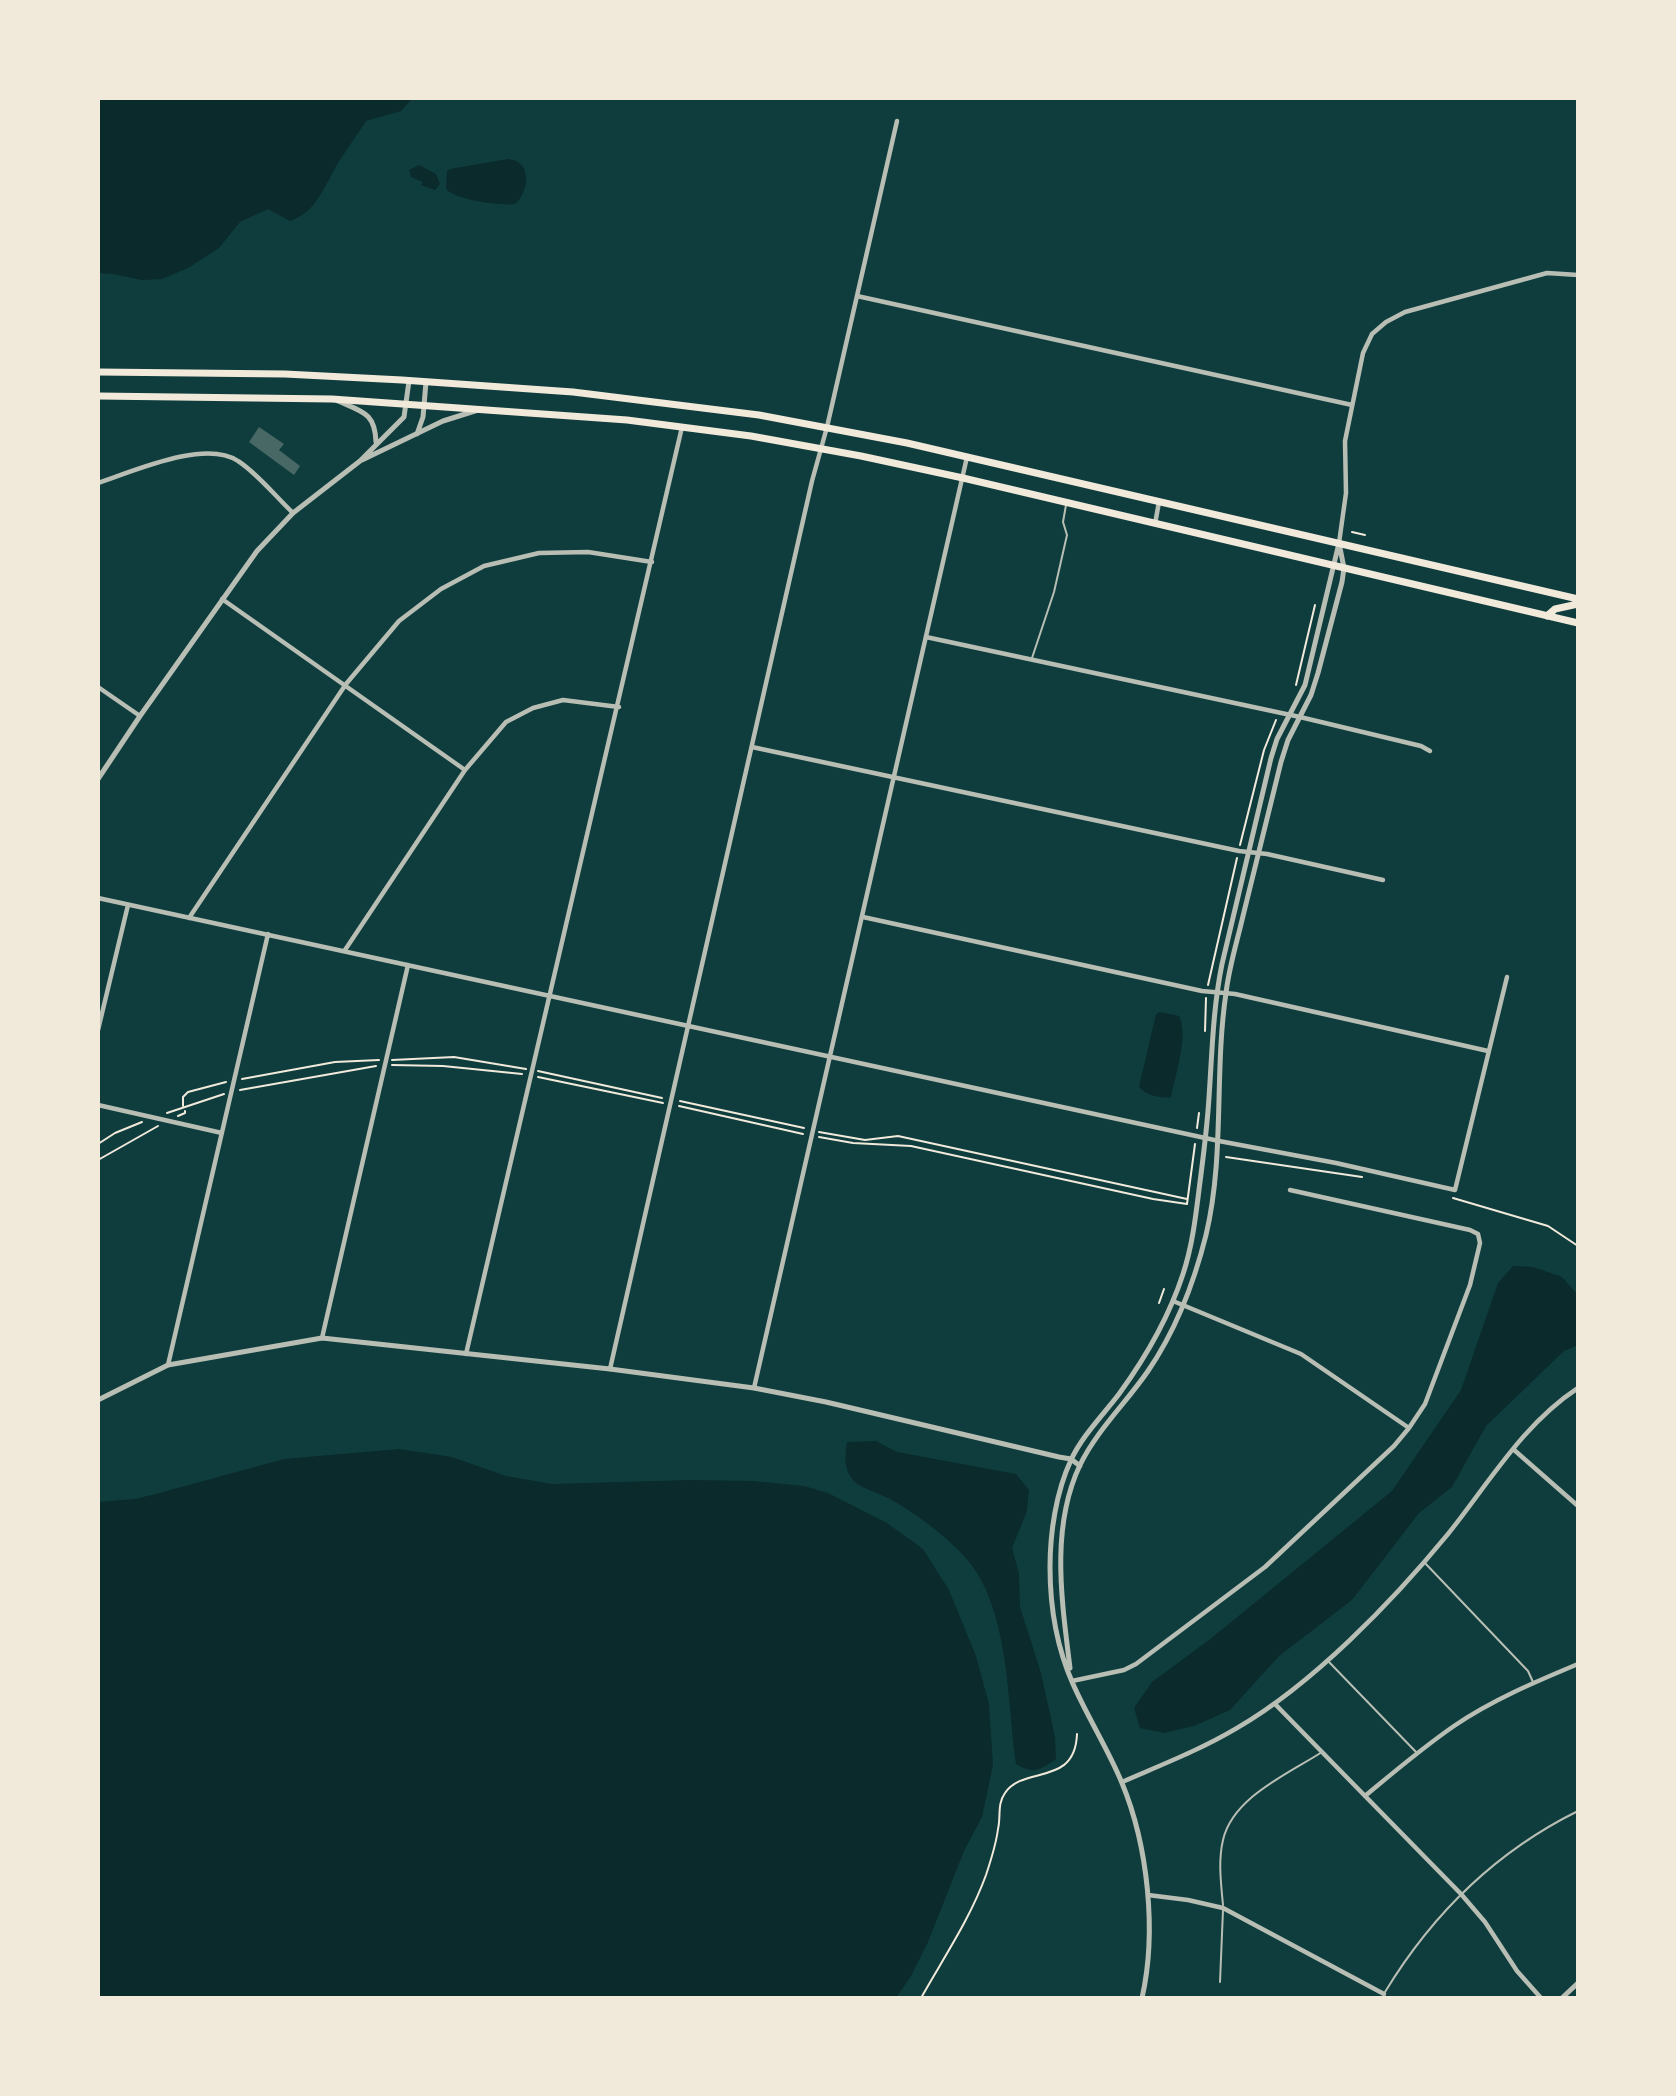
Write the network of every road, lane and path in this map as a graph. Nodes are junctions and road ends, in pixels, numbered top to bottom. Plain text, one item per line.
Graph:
1 (897, 121) dead end
2 (1578, 275) edge
3 (857, 296) junction
4 (98, 372) edge
5 (409, 381) junction
6 (426, 382) junction
7 (98, 396) edge
8 (332, 399) junction
9 (407, 405) junction
10 (1352, 405) junction
11 (424, 406) junction
12 (483, 409) junction
13 (682, 426) junction
14 (827, 427) junction
15 (416, 434) junction
16 (376, 442) junction
17 (820, 448) junction
18 (967, 457) junction
19 (360, 461) junction
20 (963, 478) junction
21 (98, 483) edge
22 (1159, 501) junction
23 (1066, 503) junction
24 (293, 513) junction
25 (1155, 524) junction
26 (1352, 532) dead end
27 (1365, 535) dead end
28 (1339, 543) junction
29 (652, 562) junction
30 (1335, 566) junction
31 (1344, 568) junction
32 (222, 599) junction
33 (1578, 602) edge
34 (1547, 616) junction
35 (1578, 623) edge
36 (926, 637) junction
37 (1032, 659) junction
38 (346, 684) junction
39 (98, 687) edge
40 (619, 707) junction
41 (140, 716) junction
42 (1290, 716) junction
43 (1300, 718) junction
44 (752, 747) junction
45 (1430, 751) dead end
46 (465, 770) junction
47 (894, 777) junction
48 (98, 779) edge
49 (1248, 852) junction
50 (1258, 853) junction
51 (1383, 880) dead end
52 (98, 898) edge
53 (128, 905) junction
54 (863, 917) junction
55 (189, 918) junction
56 (268, 934) junction
57 (345, 950) junction
58 (408, 965) junction
59 (1507, 977) dead end
60 (1217, 992) junction
61 (1226, 993) junction
62 (550, 997) junction
63 (688, 1026) junction
64 (98, 1030) edge
65 (1488, 1051) junction
66 (830, 1057) junction
67 (383, 1060) dead end
68 (390, 1060) dead end
69 (388, 1065) dead end
70 (382, 1066) dead end
71 (527, 1069) dead end
72 (536, 1071) dead end
73 (526, 1074) dead end
74 (534, 1076) dead end
75 (238, 1080) dead end
76 (231, 1081) dead end
77 (235, 1091) dead end
78 (229, 1092) dead end
79 (667, 1098) dead end
80 (676, 1100) dead end
81 (666, 1104) dead end
82 (98, 1105) edge
83 (673, 1105) dead end
84 (183, 1106) dead end
85 (185, 1111) dead end
86 (155, 1118) junction
87 (167, 1120) junction
88 (809, 1129) dead end
89 (818, 1132) dead end
90 (222, 1133) junction
91 (808, 1135) dead end
92 (817, 1137) dead end
93 (1205, 1138) junction
94 (1219, 1141) junction
95 (1195, 1143) dead end
96 (98, 1144) edge
97 (1227, 1157) dead end
98 (98, 1160) edge
99 (1362, 1177) dead end
100 (1290, 1190) dead end
101 (1447, 1196) dead end
102 (1188, 1199) junction
103 (1578, 1246) edge
104 (1164, 1289) dead end
105 (1173, 1301) junction
106 (1159, 1303) dead end
107 (1183, 1306) junction
108 (322, 1338) junction
109 (466, 1354) junction
110 (169, 1365) junction
111 (610, 1369) junction
112 (754, 1388) junction
113 (1578, 1388) edge
114 (98, 1399) edge
115 (1409, 1428) junction
116 (1513, 1449) junction
117 (1071, 1459) junction
118 (1080, 1466) junction
119 (1578, 1506) edge
120 (1423, 1562) junction
121 (1327, 1661) junction
122 (1578, 1664) edge
123 (1072, 1681) junction
124 (1533, 1682) junction
125 (1275, 1704) junction
126 (1077, 1734) dead end
127 (1322, 1751) junction
128 (1417, 1753) junction
129 (1122, 1782) junction
130 (1365, 1796) junction
131 (1578, 1811) edge
132 (1461, 1894) junction
133 (1148, 1895) junction
134 (1223, 1908) junction
135 (1220, 1982) dead end
136 (1578, 1983) edge
137 (1383, 1996) edge
138 (921, 1998) edge
139 (1142, 1998) edge
140 (1541, 1998) edge
141 (1562, 1998) edge

1 - 3 street
2 - 10 street
3 - 10 street
3 - 14 street
4 - 5 highway
5 - 6 highway
5 - 9 street
6 - 11 street
6 - 14 highway
7 - 8 highway
8 - 9 highway
8 - 16 street
9 - 11 highway
9 - 16 street
10 - 28 street
11 - 12 highway
11 - 15 street
12 - 13 highway
12 - 15 street
13 - 17 highway
13 - 29 street
14 - 17 street
14 - 18 highway
15 - 19 street
16 - 19 street
17 - 20 highway
17 - 44 street
18 - 20 street
18 - 22 highway
19 - 24 street
20 - 23 highway
20 - 36 street
21 - 24 street
22 - 25 street
22 - 28 highway
23 - 25 highway
23 - 37 lane
24 - 32 street
25 - 30 highway
26 - 27 path
28 - 30 street
28 - 31 street
28 - 33 highway
29 - 38 street
29 - 40 street
30 - 31 highway
30 - 42 street
31 - 34 highway
31 - 43 street
32 - 38 street
32 - 41 street
33 - 34 highway
34 - 35 highway
36 - 37 street
36 - 47 street
37 - 42 street
38 - 46 street
38 - 55 street
39 - 41 street
40 - 46 street
40 - 62 street
41 - 48 street
42 - 43 street
42 - 49 street
43 - 45 street
43 - 50 street
44 - 47 street
44 - 63 street
46 - 57 street
47 - 49 street
47 - 54 street
49 - 50 street
49 - 60 street
50 - 51 street
50 - 61 street
52 - 53 street
53 - 55 street
53 - 64 street
54 - 60 street
54 - 66 street
55 - 56 street
56 - 57 street
56 - 90 street
57 - 58 street
58 - 62 street
58 - 108 street
59 - 65 street
60 - 61 street
60 - 93 street
61 - 65 street
61 - 94 street
62 - 63 street
62 - 109 street
63 - 66 street
63 - 111 street
65 - 94 street
66 - 93 street
66 - 112 street
67 - 75 path
68 - 71 path
69 - 73 path
70 - 77 path
72 - 79 path
74 - 81 path
76 - 84 path
78 - 86 path
80 - 88 path
82 - 86 street
83 - 91 path
85 - 87 path
86 - 87 street
86 - 96 path
87 - 90 street
87 - 98 path
89 - 102 path
90 - 110 street
92 - 102 path
93 - 94 street
93 - 105 street
94 - 107 street
95 - 102 path
97 - 99 path
100 - 115 street
101 - 103 path
104 - 106 path
105 - 107 street
105 - 117 street
107 - 115 street
107 - 118 street
108 - 109 street
108 - 110 street
109 - 111 street
110 - 114 street
111 - 112 street
112 - 117 street
113 - 116 street
115 - 123 street
116 - 119 street
116 - 120 street
117 - 118 street
117 - 123 street
118 - 123 street
120 - 121 street
120 - 124 lane
121 - 125 street
121 - 128 lane
122 - 124 street
123 - 129 street
124 - 128 street
125 - 127 street
125 - 129 street
126 - 138 path
127 - 130 street
127 - 134 lane
128 - 130 street
129 - 133 street
130 - 132 street
131 - 132 lane
132 - 137 lane
132 - 140 street
133 - 134 street
133 - 139 street
134 - 135 lane
134 - 137 street
136 - 141 street

